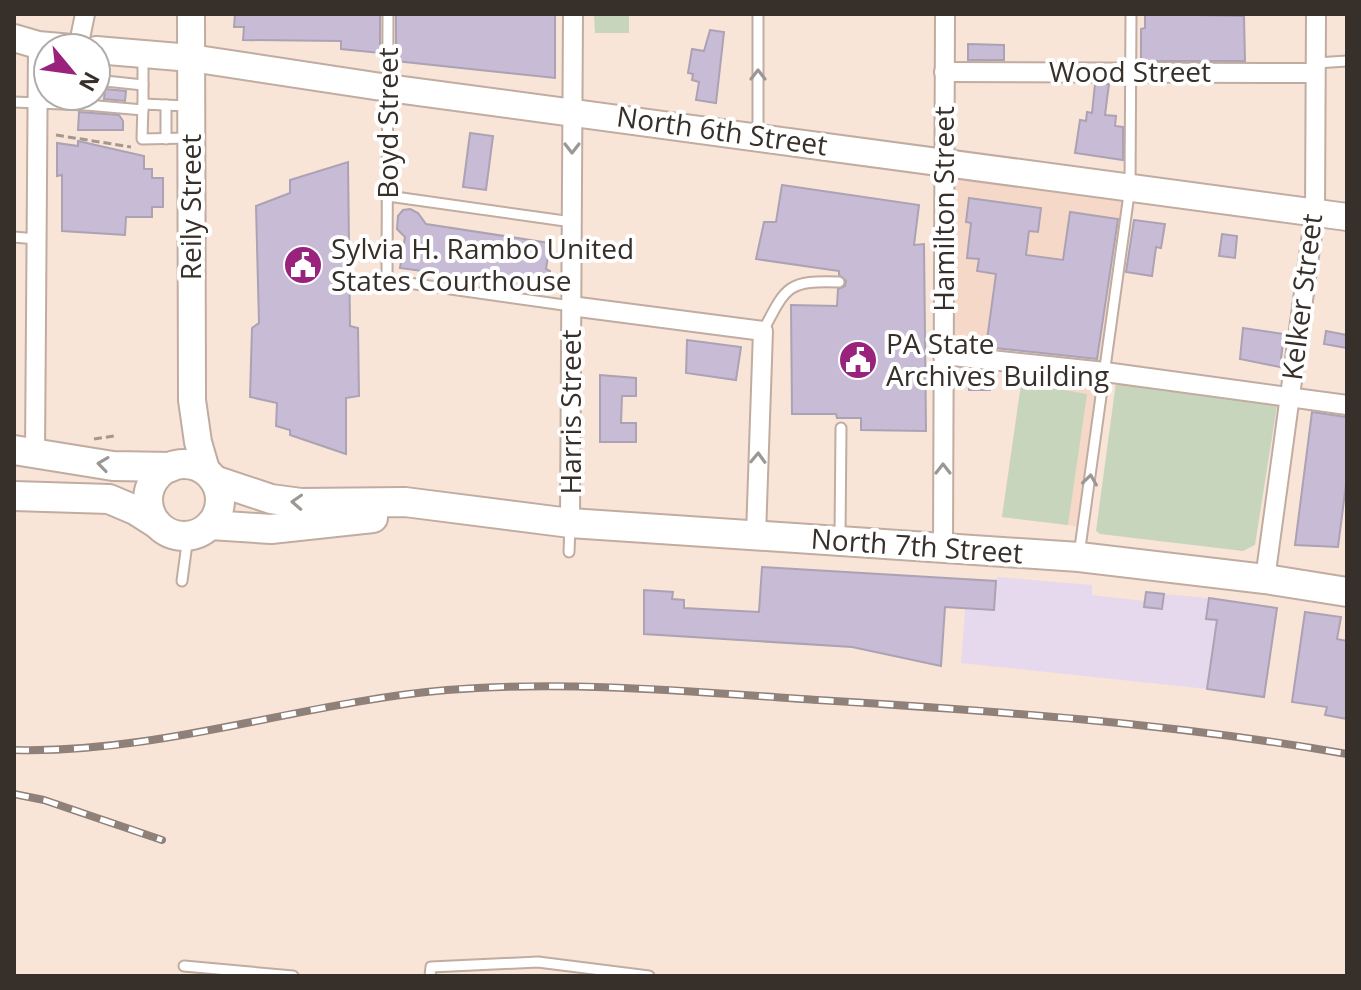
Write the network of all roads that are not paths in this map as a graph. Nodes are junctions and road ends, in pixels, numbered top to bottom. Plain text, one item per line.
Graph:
1 (191, 14) edge
2 (388, 14) edge
3 (573, 14) edge
4 (758, 14) edge
5 (945, 14) edge
6 (1131, 14) edge
7 (1316, 14) edge
8 (26, 41) edge
9 (112, 51) edge
10 (143, 54) junction
11 (191, 58) junction
12 (1347, 61) edge
13 (1316, 68) junction
14 (944, 72) junction
15 (1130, 72) junction
16 (32, 74) edge
17 (112, 82) edge
18 (143, 85) junction
19 (388, 88) junction
20 (112, 103) edge
21 (178, 106) junction
22 (143, 107) junction
23 (572, 111) junction
24 (37, 112) edge
25 (758, 136) junction
26 (178, 138) junction
27 (944, 162) junction
28 (1130, 187) junction
29 (388, 196) junction
30 (1315, 212) junction
31 (1347, 217) edge
32 (572, 222) junction
33 (14, 237) edge
34 (36, 239) junction
35 (839, 282) dead end
36 (571, 306) junction
37 (763, 331) junction
38 (943, 355) junction
39 (1105, 372) junction
40 (1290, 397) junction
41 (192, 400) junction
42 (1347, 405) edge
43 (841, 428) dead end
44 (25, 452) edge
45 (173, 466) junction
46 (211, 477) junction
47 (23, 497) edge
48 (486, 514) junction
49 (570, 523) junction
50 (157, 524) junction
51 (199, 530) junction
52 (756, 535) junction
53 (840, 541) junction
54 (943, 547) junction
55 (569, 552) dead end
56 (1079, 557) junction
57 (1265, 579) junction
58 (182, 581) dead end
59 (1347, 592) edge
60 (184, 966) dead end
61 (293, 976) edge
62 (430, 976) edge
63 (649, 976) edge

1 - 11 main road, Reily Street
2 - 19 lane, Boyd Street
3 - 23 street, Harris Street
25 -> 4 lane
5 - 14 street, Hamilton Street
6 - 15 lane
7 - 13 street, Kelker Street
8 - 16 street
9 - 10 main road, North 6th Street
10 - 11 main road, North 6th Street
10 - 18 lane
11 - 19 main road, North 6th Street
11 - 21 main road, Reily Street
12 - 13 lane
13 - 15 street, Wood Street
13 - 30 street, Kelker Street
14 - 15 street, Wood Street
14 - 27 street, Hamilton Street
15 - 28 lane
17 - 18 lane
18 - 22 lane
19 - 23 main road, North 6th Street
19 - 29 lane, Boyd Street
20 - 22 lane
21 - 22 lane
21 - 26 main road, Reily Street
22 - 26 lane
23 - 25 main road, North 6th Street
23 -> 32 street, Harris Street
24 - 34 street
25 - 27 main road, North 6th Street
26 - 41 main road, Reily Street
27 - 28 main road, North 6th Street
27 - 38 street, Hamilton Street
28 - 30 main road, North 6th Street
28 - 39 lane
29 - 32 lane
29 - 36 lane, Boyd Street
30 - 31 main road, North 6th Street
30 - 40 street, Kelker Street
32 - 36 street, Harris Street
33 - 34 lane
34 - 44 street
35 - 37 lane
36 - 37 street
36 - 49 street, Harris Street
52 -> 37 street
38 - 39 street
54 -> 38 street, Hamilton Street
39 - 40 street
56 -> 39 lane
40 - 42 street
40 - 57 street, Kelker Street
41 - 45 main road, Reily Street
41 - 46 main road, Reily Street
43 - 53 lane
45 -> 44 main road, North 7th Street
44 - 47 main road
45 - 46 main road, North 7th Street
45 - 50 main road
48 -> 46 main road, North 7th Street
46 - 51 main road
47 - 50 main road, North 7th Street
48 - 49 main road, North 7th Street
48 - 51 main road, North 7th Street
49 - 52 main road, North 7th Street
49 - 55 lane
50 - 51 main road, North 7th Street
51 - 58 lane
52 - 53 main road, North 7th Street
53 - 54 main road, North 7th Street
54 - 56 main road, North 7th Street
56 - 57 main road, North 7th Street
57 - 59 main road, North 7th Street
60 - 61 lane
62 - 63 lane

